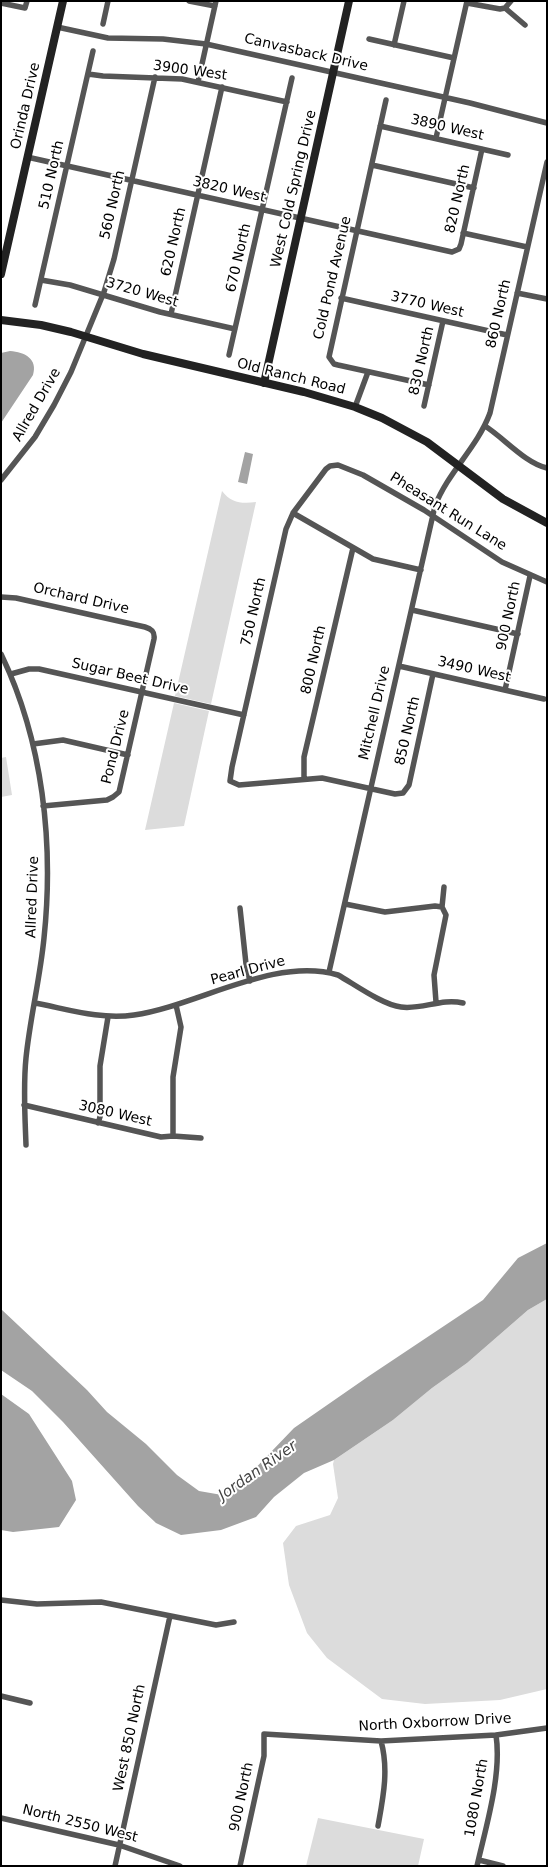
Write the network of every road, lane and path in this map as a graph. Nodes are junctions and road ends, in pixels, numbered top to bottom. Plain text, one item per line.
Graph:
1 (27, 1) edge
2 (63, 1) edge
3 (108, 1) edge
4 (189, 1) edge
5 (349, 1) edge
6 (404, 1) edge
7 (511, 1) edge
8 (467, 2) edge
9 (1, 3) edge
10 (215, 3) edge
11 (505, 8) junction
12 (103, 24) dead end
13 (525, 25) dead end
14 (57, 27) junction
15 (369, 39) dead end
16 (206, 44) junction
17 (394, 45) junction
18 (93, 51) dead end
19 (454, 58) junction
20 (333, 72) junction
21 (88, 74) junction
22 (155, 77) junction
23 (292, 78) dead end
24 (198, 82) junction
25 (222, 87) junction
26 (445, 98) junction
27 (386, 100) dead end
28 (287, 102) junction
29 (547, 122) edge
30 (380, 126) junction
31 (436, 138) junction
32 (482, 149) junction
33 (508, 155) dead end
34 (28, 157) junction
35 (547, 162) edge
36 (372, 165) junction
37 (67, 166) junction
38 (132, 181) junction
39 (474, 188) junction
40 (198, 196) junction
41 (262, 210) junction
42 (300, 218) junction
43 (356, 231) junction
44 (463, 233) junction
45 (527, 247) junction
46 (455, 252) joint
47 (1, 274) edge
48 (41, 280) junction
49 (517, 293) junction
50 (102, 294) junction
51 (341, 298) junction
52 (547, 300) edge
53 (35, 305) dead end
54 (171, 314) junction
55 (1, 320) edge
56 (443, 321) junction
57 (235, 329) junction
58 (86, 336) junction
59 (508, 336) junction
60 (229, 355) dead end
61 (368, 372) junction
62 (264, 383) junction
63 (429, 385) junction
64 (424, 406) dead end
65 (356, 407) junction
66 (485, 426) junction
67 (335, 465) joint
68 (459, 465) junction
69 (547, 468) edge
70 (1, 480) edge
71 (293, 513) junction
72 (433, 516) junction
73 (547, 523) edge
74 (353, 548) junction
75 (421, 570) junction
76 (530, 576) junction
77 (547, 582) edge
78 (1, 597) edge
79 (412, 610) junction
80 (153, 631) joint
81 (518, 634) junction
82 (1, 654) edge
83 (399, 666) junction
84 (11, 674) junction
85 (433, 674) junction
86 (505, 690) junction
87 (142, 692) junction
88 (544, 699) dead end
89 (244, 715) junction
90 (33, 744) junction
91 (128, 755) junction
92 (304, 778) junction
93 (371, 789) junction
94 (43, 806) junction
95 (444, 887) dead end
96 (345, 904) junction
97 (442, 907) junction
98 (240, 908) dead end
99 (329, 972) junction
100 (250, 981) junction
101 (436, 1002) junction
102 (35, 1003) junction
103 (463, 1003) dead end
104 (176, 1005) junction
105 (108, 1017) junction
106 (24, 1105) junction
107 (98, 1123) junction
108 (173, 1136) junction
109 (202, 1138) dead end
110 (26, 1145) dead end
111 (1, 1600) edge
112 (170, 1616) junction
113 (234, 1622) dead end
114 (1, 1696) edge
115 (30, 1703) dead end
116 (547, 1728) edge
117 (264, 1734) joint
118 (496, 1735) junction
119 (381, 1741) junction
120 (1, 1818) edge
121 (378, 1826) dead end
122 (120, 1844) junction
123 (478, 1863) edge
124 (115, 1866) edge
125 (180, 1866) edge
126 (240, 1866) edge
127 (503, 1866) edge

1 - 9 street
2 - 14 street, Orinda Drive
3 - 12 street
4 - 10 street
5 - 20 street, West Cold Spring Drive
6 - 17 street
7 - 11 street
8 - 11 street
8 - 19 street
10 - 16 street
11 - 13 street
14 - 16 street, Canvasback Drive
14 - 34 street, Orinda Drive
15 - 17 street
16 - 20 street, Canvasback Drive
16 - 24 street
17 - 19 street
18 - 21 street, 510 North
19 - 26 street
20 - 26 street, Canvasback Drive
20 - 42 street, West Cold Spring Drive
21 - 22 street, 3900 West
21 - 37 street, 510 North
22 - 24 street, 3900 West
22 - 38 street, 560 North
23 - 28 street, 670 North
24 - 25 street, 3900 West
25 - 28 street, 3900 West
25 - 40 street, 620 North
26 - 29 street, Canvasback Drive
26 - 31 street
27 - 30 street, Cold Pond Avenue
28 - 41 street, 670 North
30 - 31 street, 3890 West
30 - 36 street, Cold Pond Avenue
31 - 32 street, 3890 West
32 - 33 street, 3890 West
32 - 39 street, 820 North
34 - 37 street, 3820 West
34 - 47 street, Orinda Drive
35 - 45 street, 860 North
36 - 39 street
36 - 43 street, Cold Pond Avenue
37 - 38 street, 3820 West
37 - 48 street, 510 North
38 - 40 street, 3820 West
38 - 50 street, 560 North
39 - 44 street, 820 North
40 - 41 street, 3820 West
40 - 54 street, 620 North
41 - 42 street, 3820 West
41 - 57 street, 670 North
42 - 43 street, 3820 West
42 - 62 street, West Cold Spring Drive
43 - 46 street, 3820 West
43 - 51 street, Cold Pond Avenue
44 - 45 street
44 - 46 street, 820 North
45 - 49 street, 860 North
48 - 50 street, 3720 West
48 - 53 street, 510 North
49 - 52 street
49 - 59 street, 860 North
50 - 54 street, 3720 West
50 - 58 street, 560 North
51 - 56 street, 3770 West
51 - 61 street, Cold Pond Avenue
54 - 57 street, 3720 West
55 - 58 street, Old Ranch Road
56 - 59 street, 3770 West
56 - 63 street, 830 North
57 - 60 street, 670 North
58 - 62 street, Old Ranch Road
58 - 70 street, Allred Drive
59 - 66 street, 860 North
61 - 63 street, Cold Pond Avenue
61 - 65 street
62 - 65 street, Old Ranch Road
63 - 64 street, 830 North
65 - 68 street, Old Ranch Road
66 - 68 street, 860 North
66 - 69 street
67 - 71 street, 750 North
67 - 72 street, Pheasant Run Lane
68 - 72 street, Mitchell Drive
68 - 73 street, Old Ranch Road
71 - 74 street
71 - 89 street, 750 North
72 - 75 street, Mitchell Drive
72 - 76 street, Pheasant Run Lane
74 - 75 street
74 - 92 street, 800 North
75 - 79 street, Mitchell Drive
76 - 77 street, Pheasant Run Lane
76 - 81 street, 900 North
78 - 80 street, Orchard Drive
79 - 81 street
79 - 83 street, Mitchell Drive
80 - 87 street, Pond Drive
81 - 86 street, 900 North
82 - 84 street, Allred Drive
83 - 85 street, 3490 West
83 - 93 street, Mitchell Drive
84 - 87 street, Sugar Beet Drive
84 - 90 street, Allred Drive
85 - 86 street, 3490 West
85 - 93 street, 850 North
86 - 88 street, 3490 West
87 - 89 street, Sugar Beet Drive
87 - 91 street, Pond Drive
89 - 92 street, 750 North
90 - 91 street
90 - 94 street, Allred Drive
91 - 94 street, Pond Drive
92 - 93 street
93 - 96 street, Mitchell Drive
94 - 102 street, Allred Drive
95 - 97 street
96 - 97 street
96 - 99 street, Mitchell Drive
97 - 101 street
98 - 100 street
99 - 100 street, Pearl Drive
99 - 101 street, Pearl Drive
100 - 104 street, Pearl Drive
101 - 103 street, Pearl Drive
102 - 105 street, Pearl Drive
102 - 106 street, Allred Drive
104 - 105 street, Pearl Drive
104 - 108 street
105 - 107 street
106 - 107 street, 3080 West
106 - 110 street, Allred Drive
107 - 108 street, 3080 West
108 - 109 street, 3080 West
111 - 112 street
112 - 113 street
112 - 122 street, West 850 North
114 - 115 street
116 - 118 street, North Oxborrow Drive
117 - 119 street, North Oxborrow Drive
117 - 126 street, 900 North
118 - 119 street, North Oxborrow Drive
118 - 123 street, 1080 North
119 - 121 street
120 - 122 street, North 2550 West
122 - 124 street, West 850 North
122 - 125 street, North 2550 West
123 - 127 street

